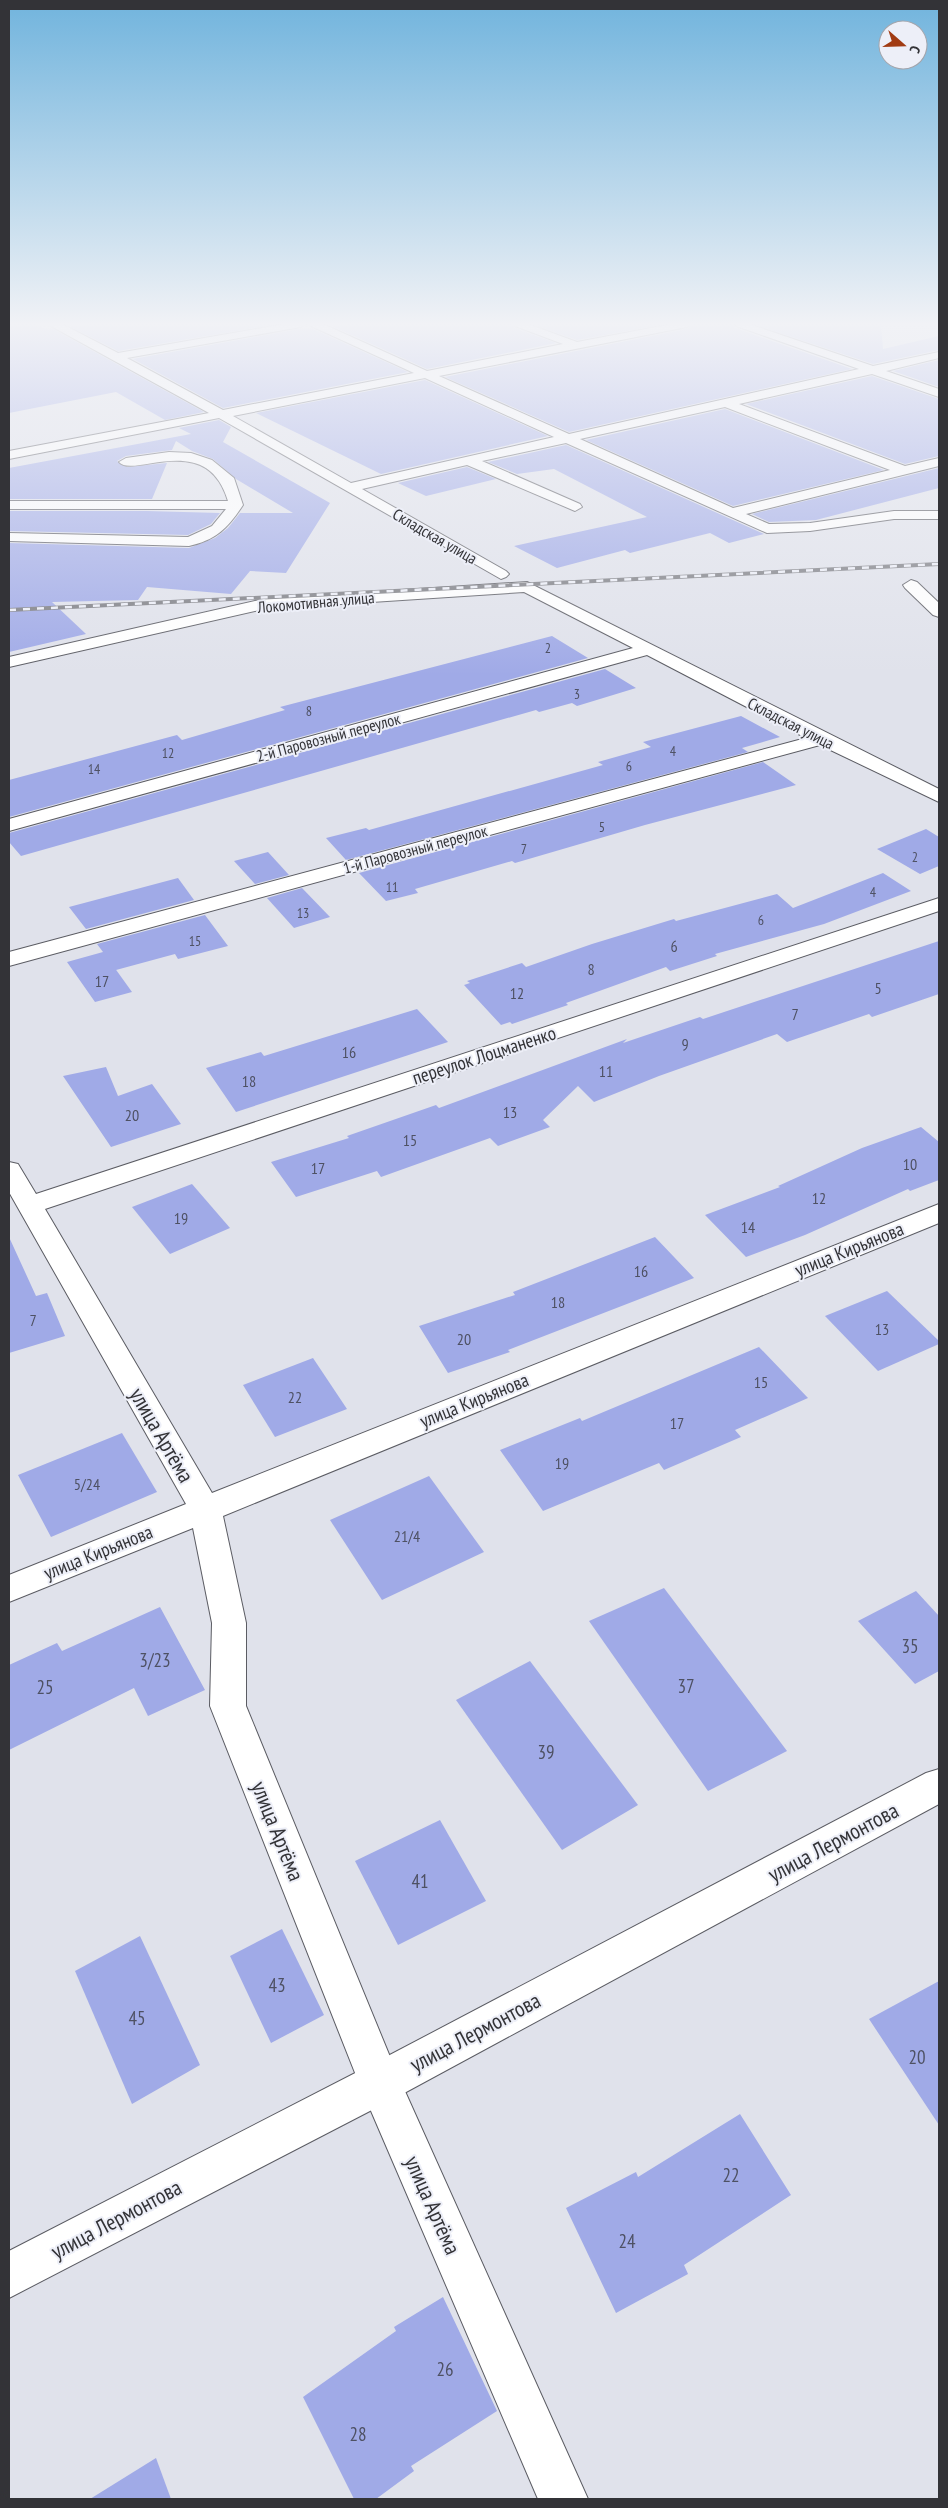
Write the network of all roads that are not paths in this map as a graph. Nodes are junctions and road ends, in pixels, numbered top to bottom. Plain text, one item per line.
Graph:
1 (81, 441) edge
2 (269, 441) edge
3 (554, 441) edge
4 (575, 441) edge
5 (825, 441) edge
6 (9, 455) edge
7 (468, 460) junction
8 (126, 462) dead end
9 (939, 462) edge
10 (905, 472) junction
11 (350, 487) junction
12 (9, 505) edge
13 (236, 505) junction
14 (575, 507) dead end
15 (732, 513) junction
16 (939, 514) edge
17 (9, 537) edge
18 (501, 574) dead end
19 (911, 585) dead end
20 (536, 594) joint
21 (939, 612) edge
22 (647, 650) junction
23 (9, 662) edge
24 (822, 739) junction
25 (939, 796) edge
26 (9, 824) edge
27 (939, 904) edge
28 (9, 959) edge
29 (9, 1170) edge
30 (28, 1205) junction
31 (939, 1213) edge
32 (205, 1509) junction
33 (9, 1589) edge
34 (939, 1785) edge
35 (380, 2083) junction
36 (9, 2275) edge
37 (563, 2499) edge

1 - 6 street
2 - 11 street, Складская улица
3 - 7 street
4 - 15 street
5 - 10 street
7 - 11 street
7 - 14 street
8 - 13 street
9 - 10 street
10 - 15 street
11 - 18 street, Складская улица
12 - 13 street
13 - 17 street
15 - 16 street
19 - 21 street
20 - 22 street, Складская улица
20 - 23 street, Локомотивная улица
22 - 24 street, Складская улица
22 - 26 street, 2-й Паровозный переулок
24 - 25 street, Складская улица
24 - 28 street, 1-й Паровозный переулок
27 - 30 street, переулок Лоцманенко
29 - 30 street, улица Артёма
30 - 32 street, улица Артёма
31 - 32 street, улица Кирьянова
32 - 33 street, улица Кирьянова
32 - 35 street, улица Артёма
34 - 35 street, улица Лермонтова
35 - 36 street, улица Лермонтова
35 - 37 street, улица Артёма

